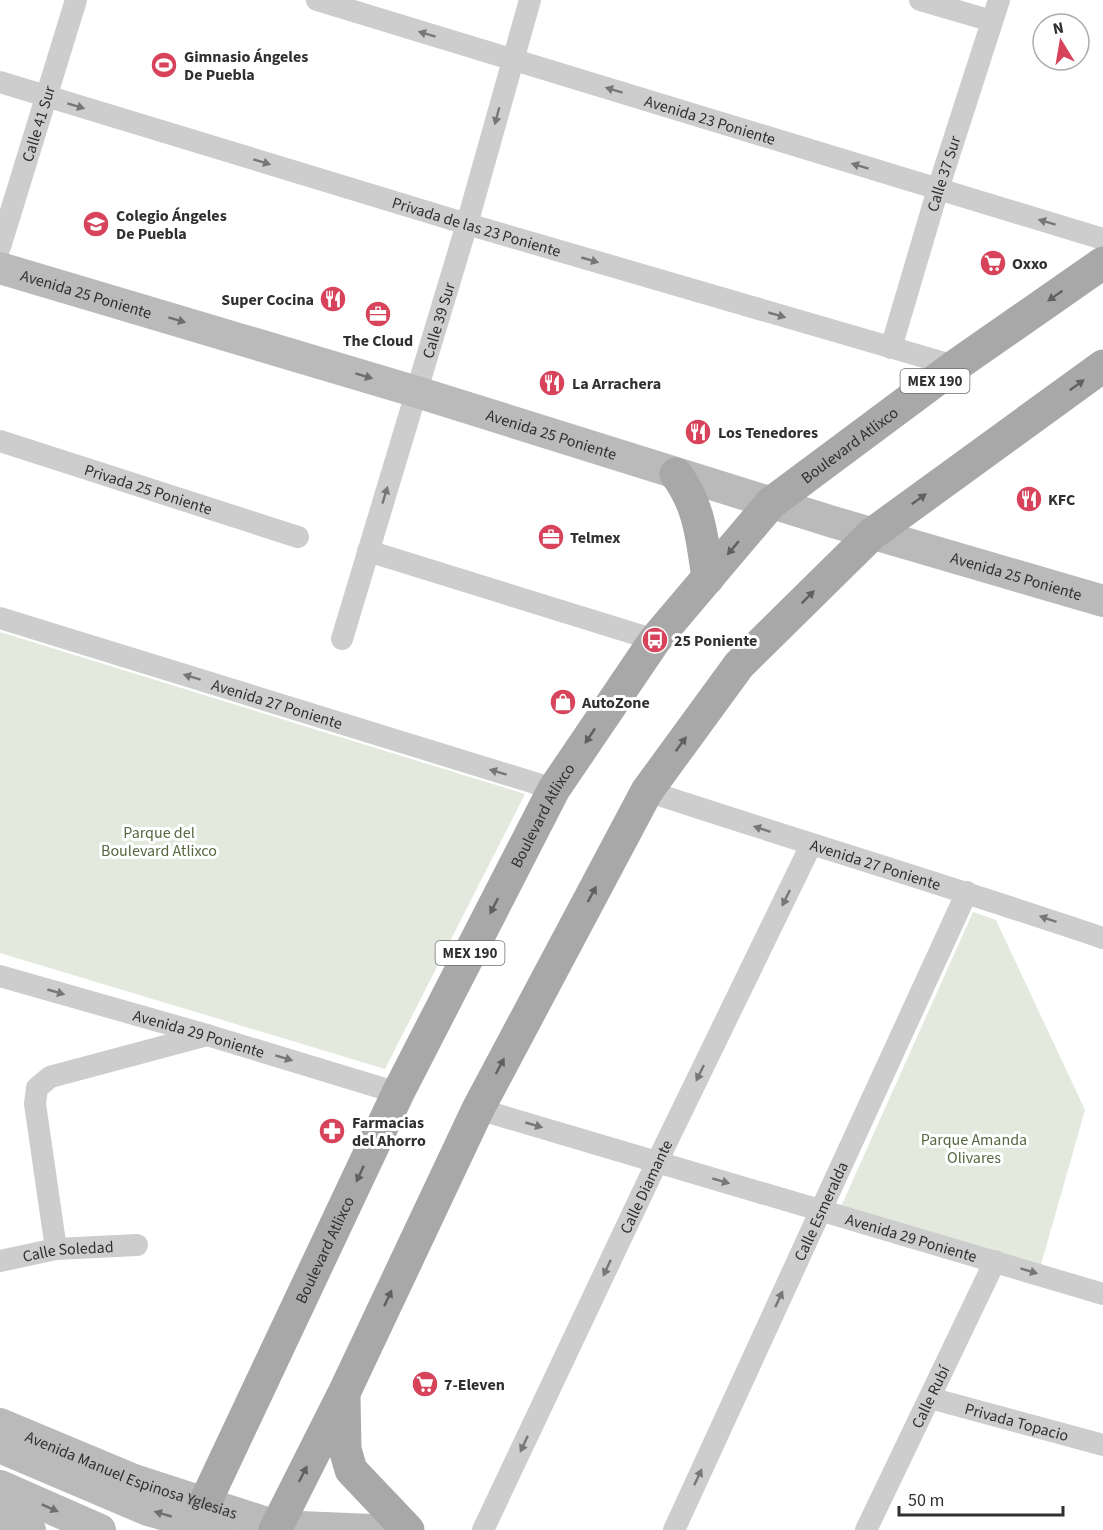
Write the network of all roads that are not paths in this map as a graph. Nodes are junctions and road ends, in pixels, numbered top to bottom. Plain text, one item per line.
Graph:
1 (76, 0) edge
2 (316, 0) edge
3 (530, 0) edge
4 (920, 0) edge
5 (996, 10) edge
6 (512, 60) junction
7 (0, 82) edge
8 (46, 97) junction
9 (938, 189) junction
10 (467, 224) junction
11 (1103, 239) edge
12 (0, 247) edge
13 (1103, 263) edge
14 (0, 268) edge
15 (891, 348) junction
16 (955, 366) junction
17 (1103, 366) edge
18 (417, 392) junction
19 (0, 441) edge
20 (676, 474) junction
21 (771, 503) junction
22 (872, 534) junction
23 (298, 537) dead end
24 (368, 551) junction
25 (708, 578) junction
26 (1103, 601) edge
27 (0, 618) edge
28 (342, 639) dead end
29 (655, 640) junction
30 (554, 789) junction
31 (647, 791) junction
32 (812, 845) junction
33 (967, 892) junction
34 (1103, 938) edge
35 (0, 976) edge
36 (207, 1035) junction
37 (398, 1093) junction
38 (478, 1109) junction
39 (657, 1162) junction
40 (820, 1210) junction
41 (137, 1245) dead end
42 (56, 1249) junction
43 (0, 1261) edge
44 (995, 1261) junction
45 (1103, 1294) edge
46 (344, 1393) junction
47 (930, 1398) junction
48 (0, 1424) edge
49 (1103, 1445) edge
50 (0, 1447) edge
51 (0, 1486) edge
52 (0, 1514) edge
53 (206, 1521) edge
54 (276, 1528) edge
55 (30, 1530) edge
56 (100, 1530) edge
57 (372, 1530) edge
58 (408, 1530) edge
59 (483, 1530) edge
60 (674, 1530) edge
61 (866, 1530) edge

1 - 8 street, Calle 41 Sur
6 -> 2 street, Avenida 23 Poniente
3 - 6 street, Calle 39 Sur
4 - 5 street
5 - 9 street, Calle 37 Sur
9 -> 6 street, Avenida 23 Poniente
6 -> 10 street, Calle 39 Sur
7 - 8 street, Privada de las 23 Poniente
8 -> 10 street, Privada de las 23 Poniente
8 - 12 street, Calle 41 Sur
11 -> 9 street, Avenida 23 Poniente
9 - 15 street, Calle 37 Sur
10 -> 15 street, Privada de las 23 Poniente
10 - 18 street, Calle 39 Sur
13 -> 16 main road, Boulevard Atlixco / MEX 190
14 -> 18 main road, Avenida 25 Poniente
15 - 16 street, Privada de las 23 Poniente
16 - 21 main road, Boulevard Atlixco / MEX 190
22 -> 17 main road
18 - 20 main road, Avenida 25 Poniente
24 -> 18 street, Calle 39 Sur
19 - 23 street, Privada 25 Poniente
20 - 21 main road, Avenida 25 Poniente
20 - 25 main road
21 - 22 main road, Avenida 25 Poniente
21 -> 25 main road, Boulevard Atlixco / MEX 190
22 - 26 main road, Avenida 25 Poniente
31 -> 22 main road
24 - 28 street, Calle 39 Sur
24 - 29 street
25 - 29 main road, Boulevard Atlixco / MEX 190
30 -> 27 street, Avenida 27 Poniente
29 -> 30 main road, Boulevard Atlixco / MEX 190
30 -> 37 main road, Boulevard Atlixco / MEX 190
32 -> 31 street, Avenida 27 Poniente
38 -> 31 main road
32 - 33 street, Avenida 27 Poniente
32 -> 39 street, Calle Diamante
34 -> 33 street, Avenida 27 Poniente
33 - 40 street, Calle Esmeralda
35 -> 36 street, Avenida 29 Poniente
36 -> 37 street, Avenida 29 Poniente
36 - 42 street
37 -> 53 main road, Boulevard Atlixco / MEX 190
38 -> 39 street, Avenida 29 Poniente
46 -> 38 main road
39 -> 40 street, Avenida 29 Poniente
39 -> 59 street, Calle Diamante
40 - 44 street, Avenida 29 Poniente
60 -> 40 street, Calle Esmeralda
41 - 42 street, Calle Soledad
42 - 43 street, Calle Soledad
44 -> 45 street, Avenida 29 Poniente
44 - 47 street, Calle Rubí
54 -> 46 main road
46 - 58 main road
47 - 49 street, Privada Topacio
47 - 61 street, Calle Rubí
48 - 53 main road, Avenida Manuel Espinosa Yglesias
53 -> 50 main road, bridge
51 -> 56 main road
52 - 55 main road
53 - 54 main road, Avenida Manuel Espinosa Yglesias
54 - 57 main road, Avenida Manuel Espinosa Yglesias

